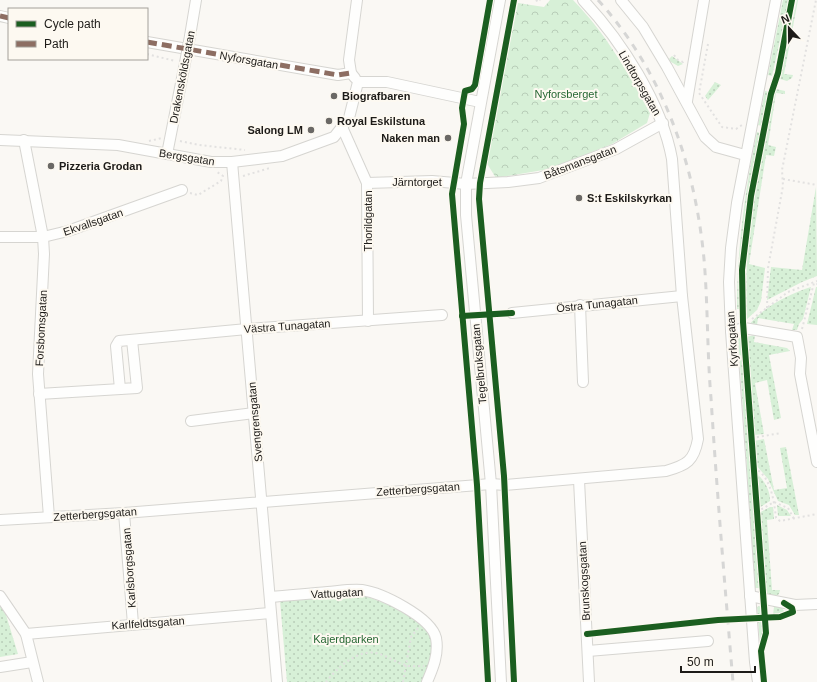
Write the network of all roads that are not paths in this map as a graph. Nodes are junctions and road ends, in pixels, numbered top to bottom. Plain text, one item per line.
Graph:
1 (196, 0) edge
2 (357, 0) edge
3 (500, 0) edge
4 (583, 0) edge
5 (622, 0) edge
6 (704, 0) edge
7 (776, 0) edge
8 (148, 42) edge
9 (351, 72) junction
10 (358, 82) junction
11 (687, 101) junction
12 (480, 102) junction
13 (663, 123) junction
14 (342, 127) junction
15 (0, 140) edge
16 (24, 140) junction
17 (167, 154) junction
18 (745, 155) junction
19 (232, 162) junction
20 (367, 183) junction
21 (466, 184) junction
22 (182, 190) road end
23 (0, 237) edge
24 (43, 237) junction
25 (682, 296) junction
26 (580, 305) junction
27 (512, 313) dead end
28 (442, 315) dead end
29 (368, 320) junction
30 (247, 329) junction
31 (731, 331) junction
32 (132, 340) junction
33 (583, 382) dead end
34 (120, 389) junction
35 (39, 394) junction
36 (254, 413) junction
37 (191, 421) dead end
38 (817, 462) edge
39 (579, 480) junction
40 (490, 484) junction
41 (262, 501) junction
42 (124, 513) junction
43 (49, 517) junction
44 (0, 520) edge
45 (0, 596) edge
46 (750, 596) junction
47 (271, 597) junction
48 (817, 604) edge
49 (270, 613) junction
50 (133, 624) junction
51 (26, 634) junction
52 (708, 641) dead end
53 (588, 651) junction
54 (32, 662) junction
55 (0, 667) edge
56 (38, 682) edge
57 (277, 682) edge
58 (427, 682) edge
59 (501, 682) edge
60 (589, 682) edge
61 (758, 682) edge

1 - 17 street, Drakensköldsgatan, bridge
2 - 9 street
3 - 12 street, Tegelbruksgatan
4 - 13 street, Lindtorpsgatan
5 - 11 street
6 - 11 street
7 - 18 street, Kyrkogatan
8 - 9 street, Nyforsgatan
9 - 10 street
10 - 12 street
10 - 14 street, Bergsgatan
11 - 18 street
12 - 21 street, Tegelbruksgatan
13 - 21 street, Båtsmansgatan
13 - 25 street, Lindtorpsgatan
14 - 19 street, Bergsgatan
14 - 20 street, Thorildgatan
15 - 16 street, Bergsgatan
16 - 17 street, Bergsgatan
16 - 24 street, Forsbomsgatan
17 - 19 street, Bergsgatan
18 - 31 street, Kyrkogatan
19 - 30 street, Svengrensgatan
20 - 21 street, Järntorget
20 - 29 street, Thorildgatan
21 - 40 street, Tegelbruksgatan
22 - 24 street, Ekvallsgatan
23 - 24 street, Ekvallsgatan
24 - 35 street, Forsbomsgatan
25 - 26 street, Östra Tunagatan
25 - 39 street, Zetterbergsgatan
26 - 27 street, Östra Tunagatan
26 - 33 street
28 - 29 street, Västra Tunagatan
29 - 30 street, Västra Tunagatan
30 - 32 street, Västra Tunagatan
30 - 36 street, Svengrensgatan
31 - 38 street
31 - 46 street, Kyrkogatan
32 - 34 street, Västra Tunagatan
32 - 34 street
34 - 35 street
35 - 43 street, Forsbomsgatan
36 - 37 street
36 - 41 street, Svengrensgatan
39 - 40 street, Zetterbergsgatan
39 - 53 street, Brunskogsgatan
40 - 41 street, Zetterbergsgatan
40 - 59 street, Tegelbruksgatan
41 - 42 street, Zetterbergsgatan
41 - 47 street, Svengrensgatan
42 - 43 street, Zetterbergsgatan
42 - 50 street, Karlsborgsgatan
43 - 44 street, Zetterbergsgatan
45 - 51 street
46 - 48 street
46 - 61 street, Kyrkogatan
47 - 49 street, Svengrensgatan
47 - 58 street, Vattugatan
49 - 50 street, Karlfeldtsgatan
49 - 57 street, Svengrensgatan
50 - 51 street, Karlfeldtsgatan
51 - 54 street
52 - 53 street
53 - 60 street, Brunskogsgatan
54 - 55 street
54 - 56 street

